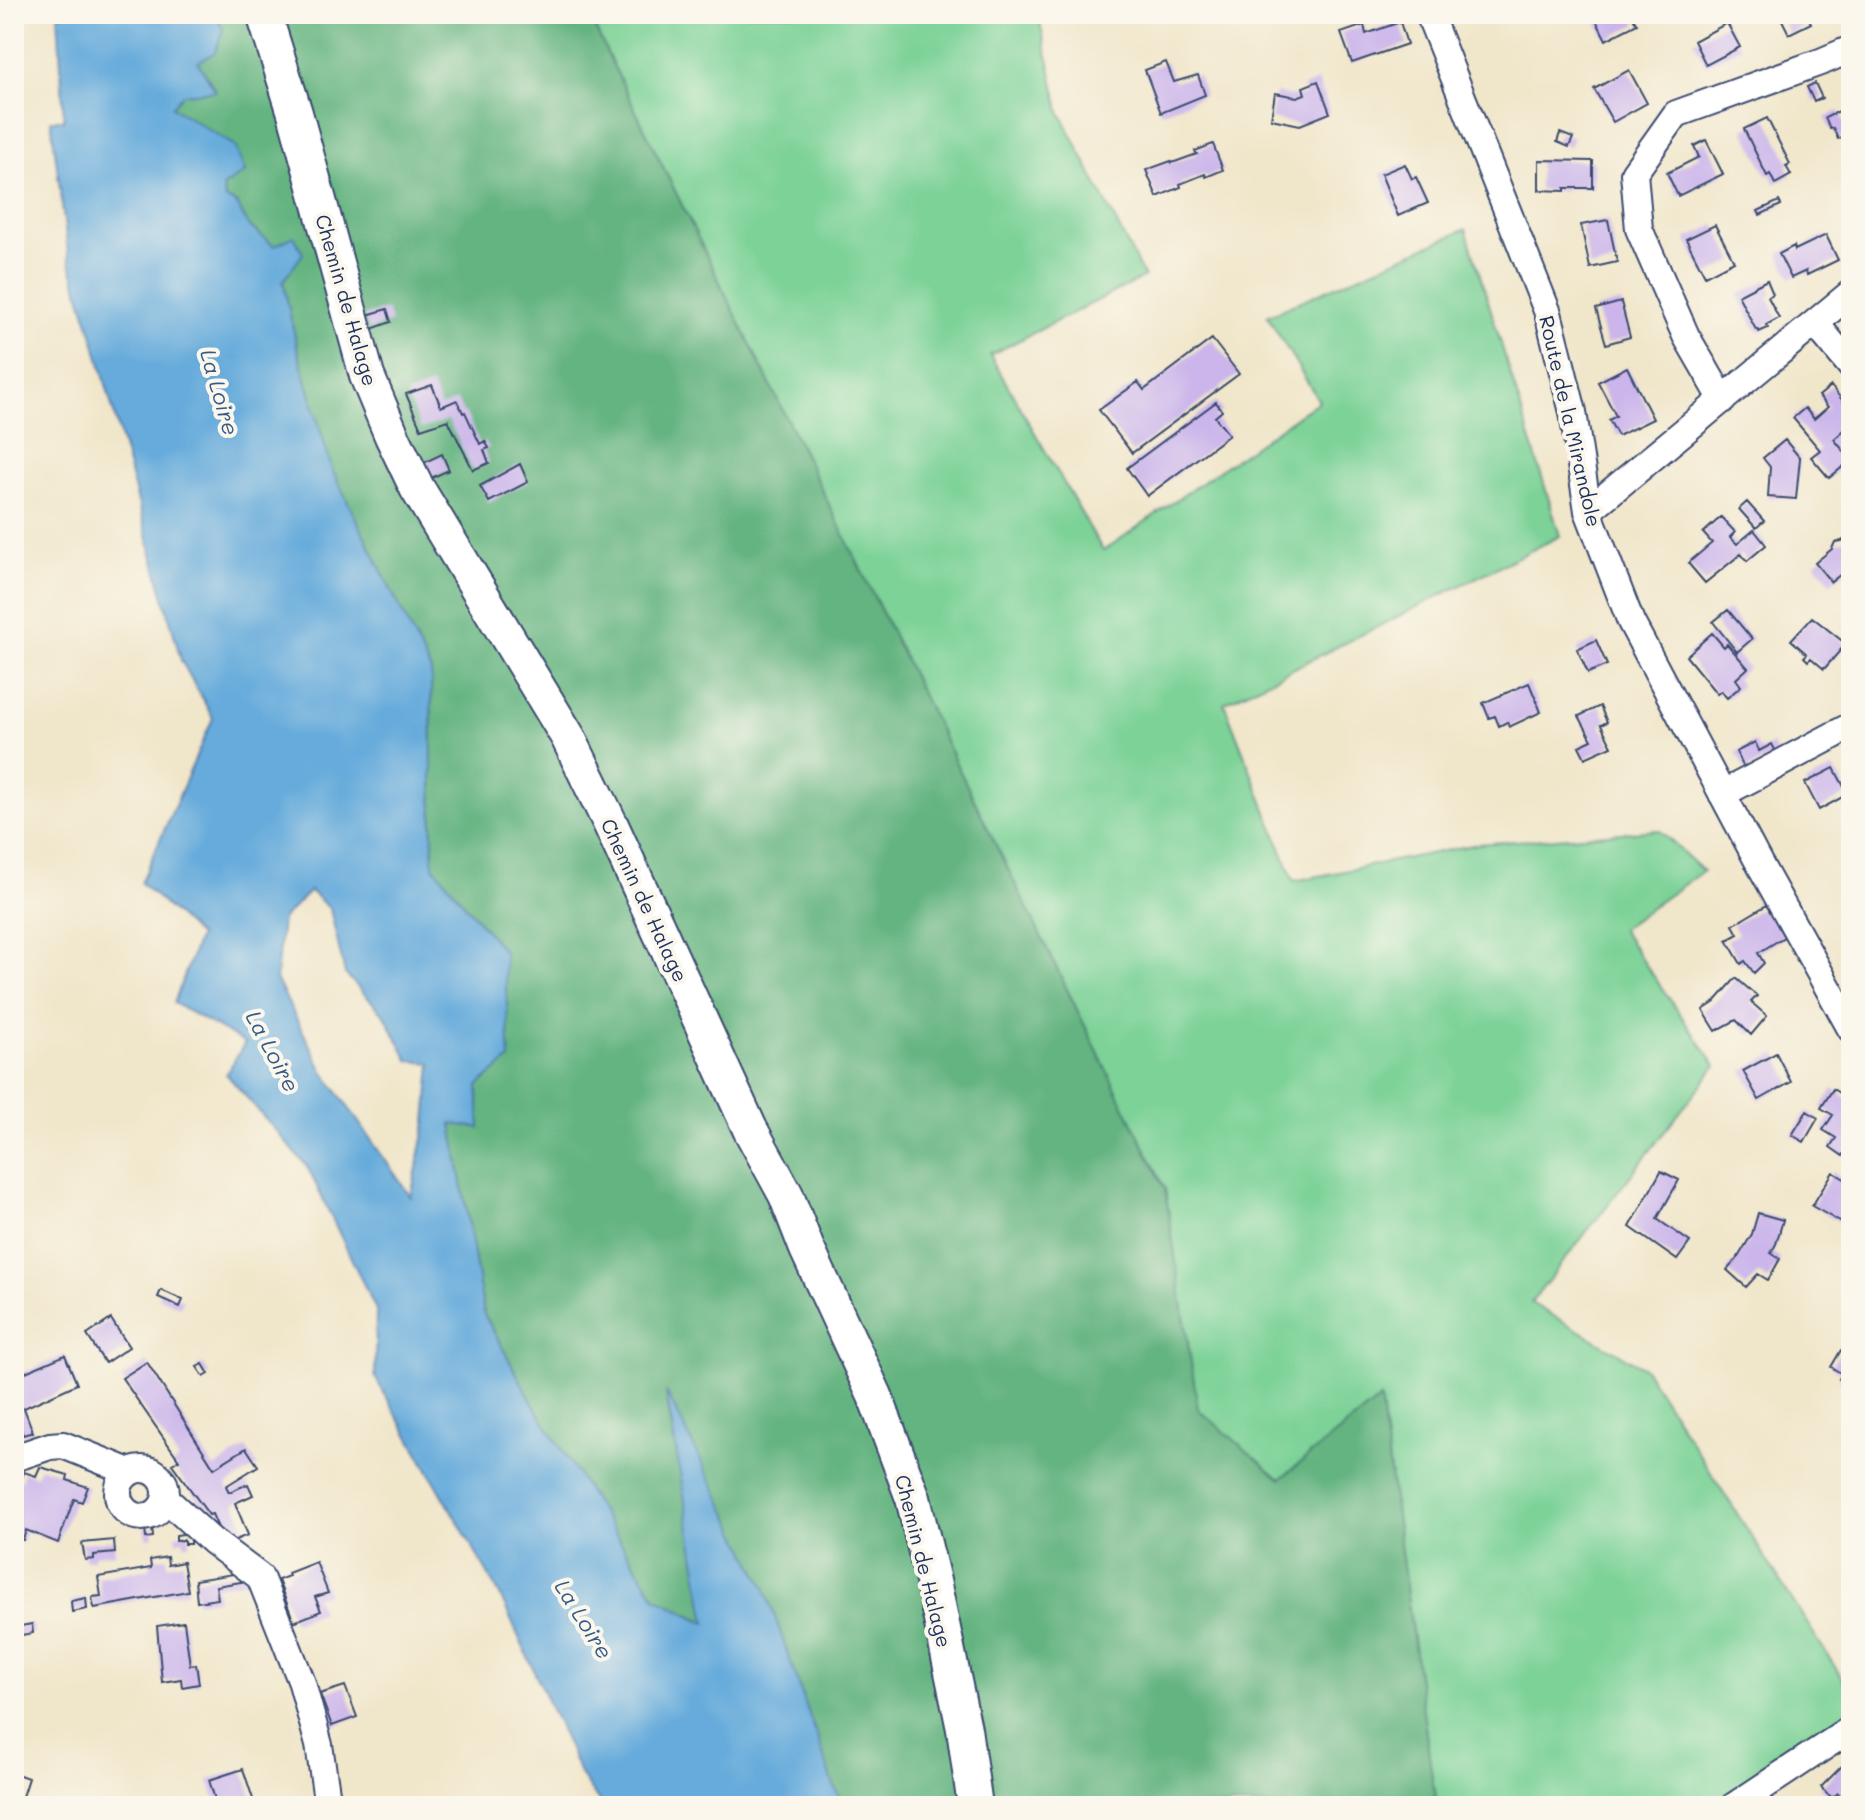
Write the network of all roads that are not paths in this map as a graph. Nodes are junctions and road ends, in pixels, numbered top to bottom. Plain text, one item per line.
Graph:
1 (264, 14) edge
2 (1429, 14) edge
3 (1851, 49) edge
4 (1851, 293) edge
5 (1815, 323) junction
6 (1851, 366) edge
7 (1723, 400) junction
8 (1588, 511) junction
9 (1851, 726) edge
10 (1722, 794) junction
11 (1851, 1029) edge
12 (14, 1458) edge
13 (130, 1472) junction
14 (166, 1499) junction
15 (1851, 1729) edge
16 (328, 1806) edge
17 (975, 1806) edge
18 (1734, 1806) edge

1 - 17 main road, Chemin de Halage
2 - 8 street, Route de la Mirandole
3 - 7 street
4 - 5 street
5 - 6 street
5 - 7 street
7 - 8 street
8 - 10 street, Route de la Mirandole
9 - 10 street
10 - 11 street, Route de la Mirandole
12 - 13 street
13 - 14 street
13 - 14 street
14 - 16 street
15 - 18 street

